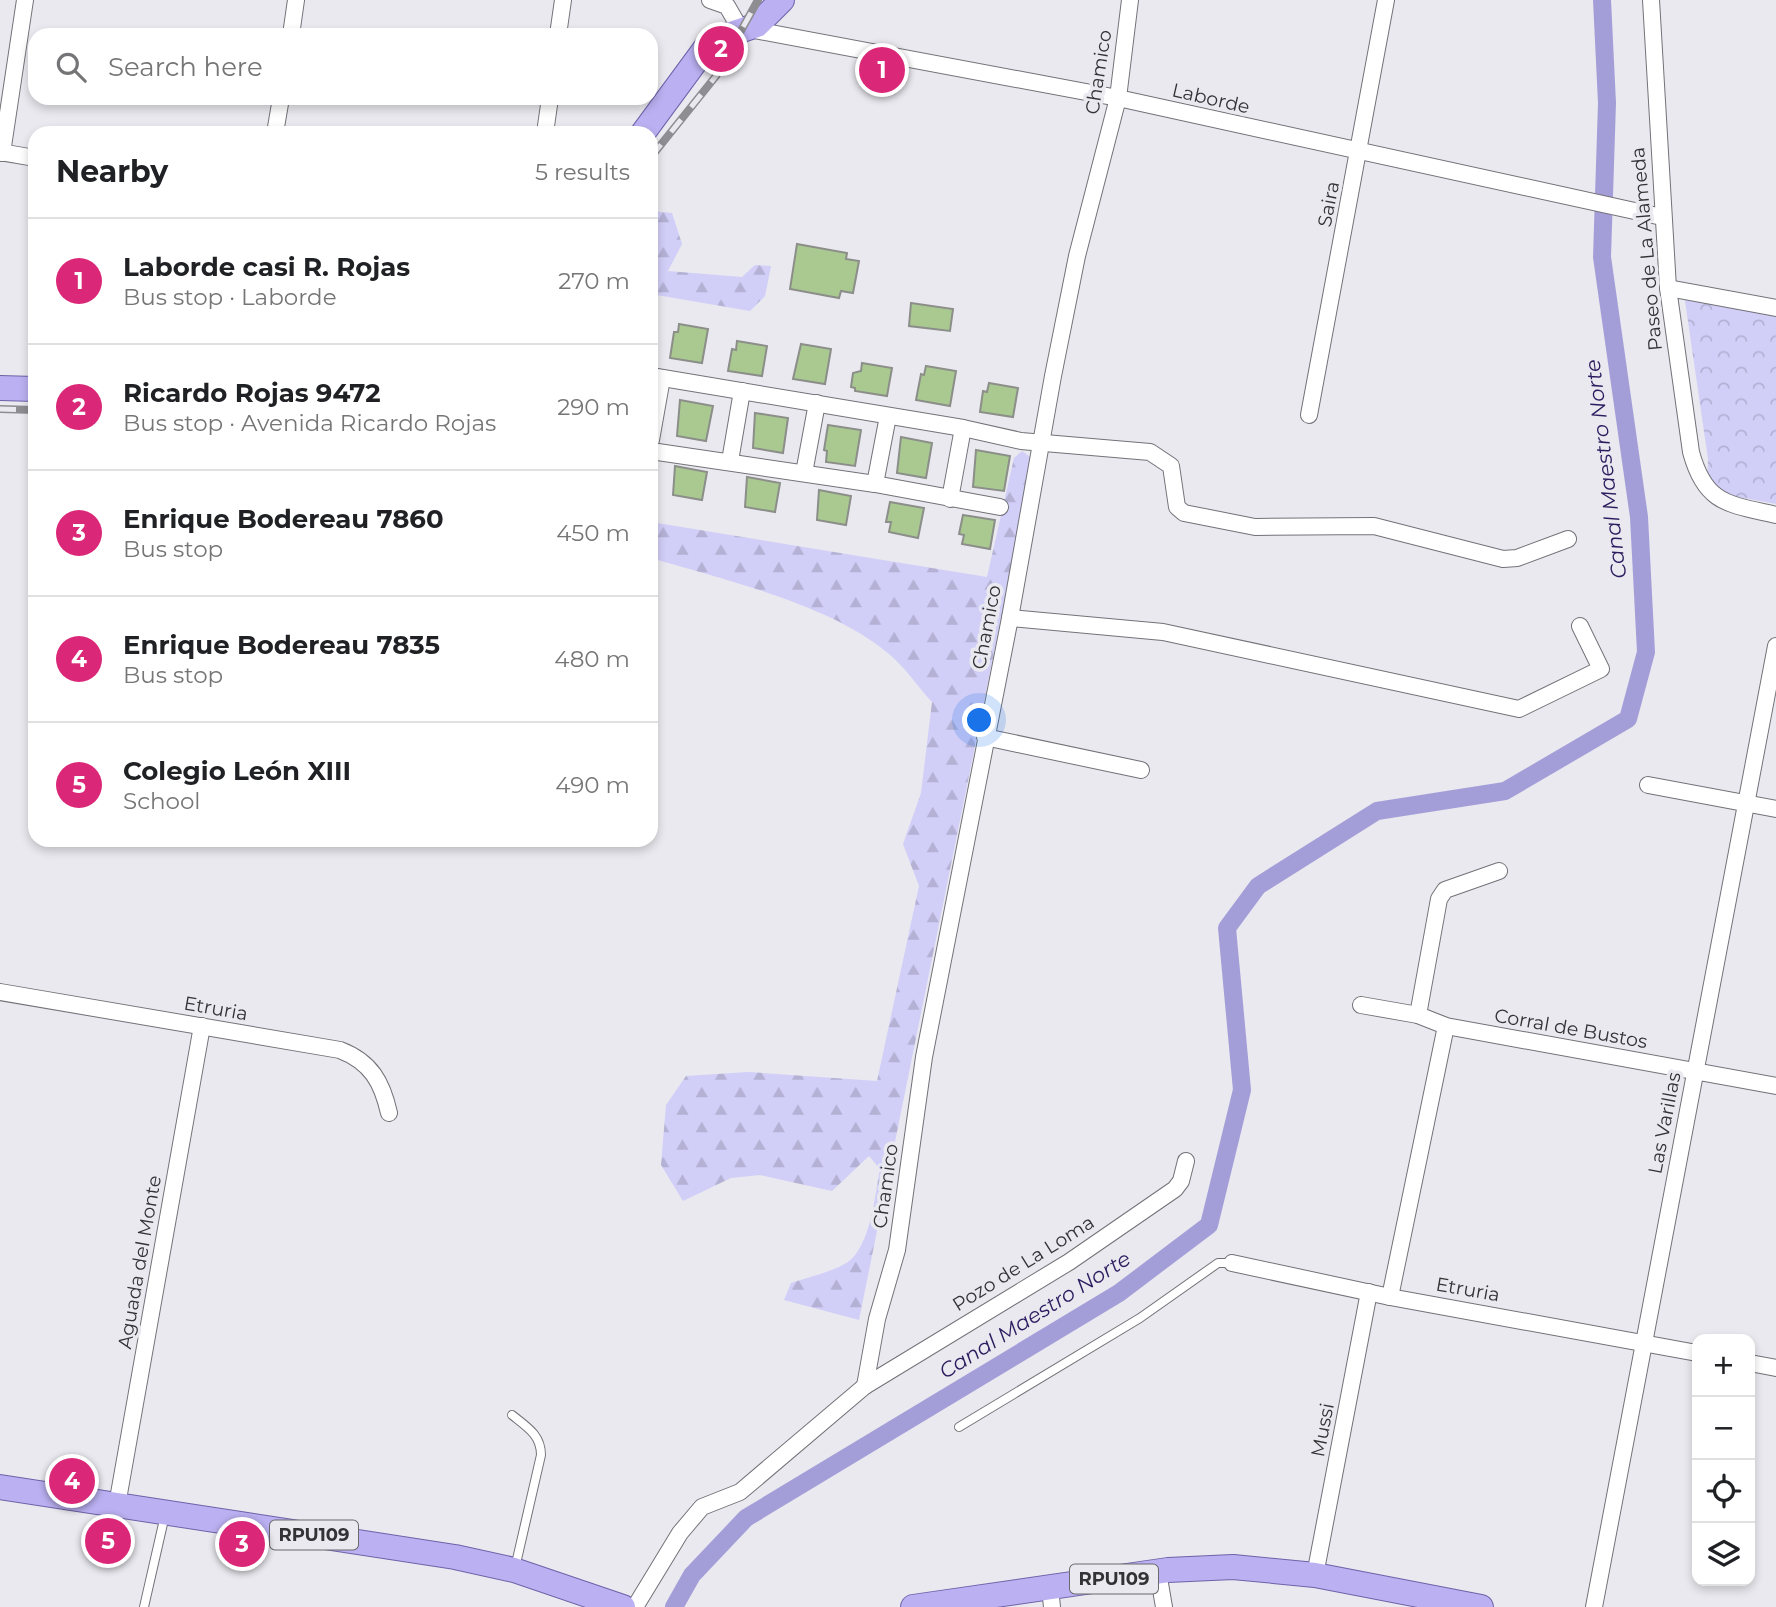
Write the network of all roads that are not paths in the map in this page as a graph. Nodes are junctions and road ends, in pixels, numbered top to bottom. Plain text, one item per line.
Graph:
1 (25, 0) edge
2 (296, 0) edge
3 (563, 0) edge
4 (710, 0) edge
5 (782, 0) edge
6 (1130, 0) edge
7 (1386, 0) edge
8 (1651, 0) edge
9 (292, 28) edge
10 (559, 28) edge
11 (745, 30) junction
12 (1118, 98) junction
13 (280, 105) edge
14 (549, 105) edge
15 (276, 126) edge
16 (546, 126) edge
17 (648, 126) edge
18 (1, 153) edge
19 (1359, 153) junction
20 (28, 157) edge
21 (1662, 217) junction
22 (1668, 288) junction
23 (1776, 308) edge
24 (658, 377) edge
25 (0, 388) edge
26 (28, 389) edge
27 (742, 391) junction
28 (817, 403) junction
29 (1309, 415) dead end
30 (888, 416) junction
31 (963, 428) junction
32 (1042, 444) junction
33 (658, 452) edge
34 (730, 461) junction
35 (804, 473) junction
36 (875, 484) junction
37 (950, 499) junction
38 (1000, 508) dead end
39 (1776, 514) edge
40 (1568, 540) dead end
41 (1010, 618) junction
42 (1580, 626) dead end
43 (1776, 646) edge
44 (985, 737) junction
45 (1141, 770) dead end
46 (1648, 785) dead end
47 (1746, 804) junction
48 (1776, 809) edge
49 (1499, 871) dead end
50 (0, 992) edge
51 (1361, 1005) dead end
52 (1418, 1016) junction
53 (202, 1027) junction
54 (1446, 1027) junction
55 (1695, 1072) junction
56 (1776, 1086) edge
57 (388, 1113) dead end
58 (1186, 1161) dead end
59 (1232, 1263) joint
60 (1369, 1292) junction
61 (1390, 1297) junction
62 (1643, 1342) junction
63 (1692, 1352) edge
64 (1755, 1364) edge
65 (1776, 1368) edge
66 (865, 1386) junction
67 (512, 1415) dead end
68 (959, 1427) dead end
69 (0, 1487) edge
70 (117, 1505) junction
71 (165, 1512) junction
72 (514, 1570) junction
73 (1158, 1572) junction
74 (1315, 1575) junction
75 (1051, 1598) edge
76 (144, 1607) edge
77 (622, 1607) edge
78 (635, 1607) edge
79 (914, 1607) edge
80 (1164, 1607) edge
81 (1480, 1607) edge
82 (1594, 1607) edge

1 - 18 street
2 - 9 street
3 - 10 street
4 - 11 street
5 - 11 main road
6 - 12 street, Chamico
7 - 19 street, Saira
8 - 21 street, Paseo de La Alameda
11 - 12 street, Laborde
11 - 17 main road
12 - 19 street, Laborde
12 - 32 street, Chamico
13 - 15 street
14 - 16 street
18 - 20 street
19 - 21 street, Laborde
19 - 29 street, Saira
21 - 22 street, Paseo de La Alameda
22 - 23 street
22 - 39 street, Paseo de La Alameda
24 - 27 street
25 - 26 main road
27 - 28 street
27 - 34 street
28 - 30 street
28 - 35 street
30 - 31 street
30 - 36 street
31 - 32 street
31 - 37 street
32 - 40 street
32 - 41 street, Chamico
33 - 34 street
34 - 35 street
35 - 36 street
36 - 37 street
37 - 38 street
41 - 42 street
41 - 44 street, Chamico
43 - 47 street, Las Varillas
44 - 45 street
44 - 66 street, Chamico
46 - 47 street
47 - 48 street
47 - 55 street, Las Varillas
49 - 52 street
50 - 53 street, Etruria
51 - 52 street, Corral de Bustos
52 - 54 street, Corral de Bustos
53 - 57 street, Etruria
53 - 70 street, Aguada del Monte
54 - 55 street, Corral de Bustos
54 - 61 street
55 - 56 street, Corral de Bustos
55 - 62 street, Las Varillas
58 - 66 street, Pozo de La Loma
59 - 60 street, Etruria
59 - 68 lane
60 - 61 street, Etruria
60 - 74 street, Mussi
61 - 62 street, Etruria
62 - 63 street, Etruria
62 - 82 street, Las Varillas
64 - 65 street
66 - 78 street
67 - 72 lane
69 - 70 main road, RPU109
70 - 71 main road, RPU109
71 - 72 main road, RPU109
71 - 76 lane
72 - 77 main road, RPU109
73 - 74 main road, RPU109
73 - 75 main road, RPU109
73 - 80 street
74 - 81 main road, RPU109
75 - 79 main road, RPU109

